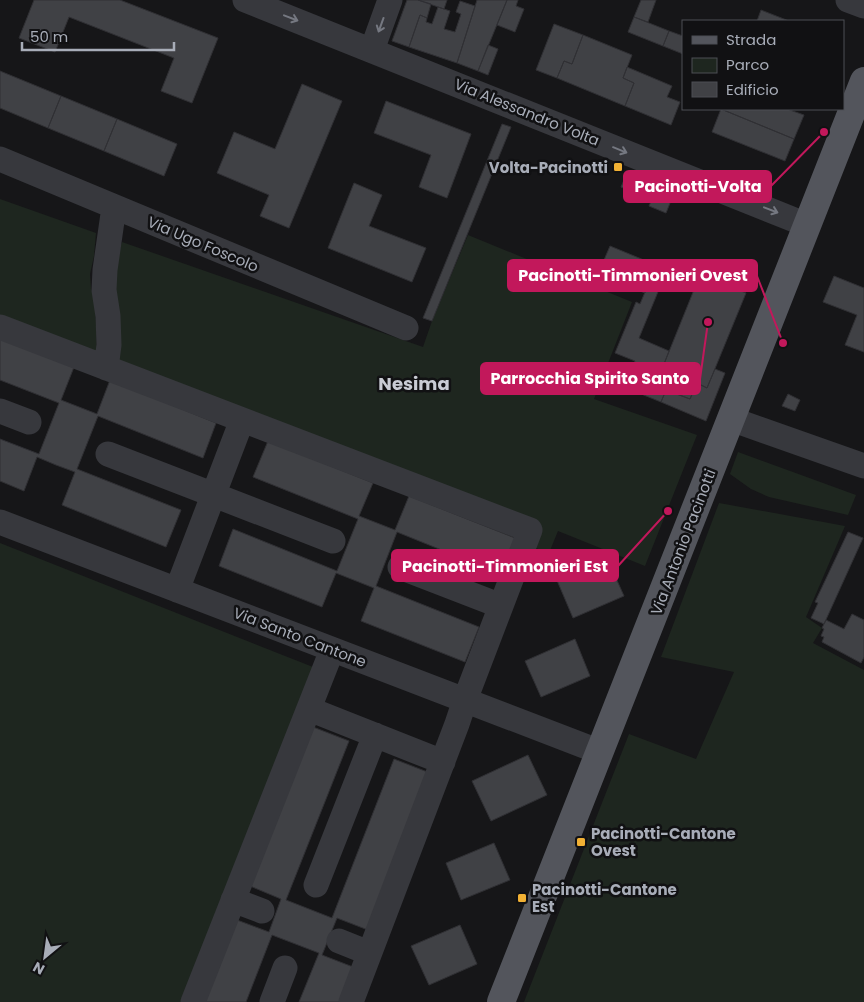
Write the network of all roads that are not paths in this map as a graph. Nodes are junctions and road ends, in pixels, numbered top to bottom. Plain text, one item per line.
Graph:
1 (245, 0) edge
2 (390, 0) edge
3 (848, 0) edge
4 (864, 6) edge
5 (372, 50) junction
6 (864, 81) edge
7 (0, 159) edge
8 (114, 207) junction
9 (808, 225) junction
10 (0, 327) edge
11 (406, 328) dead end
12 (106, 368) junction
13 (0, 411) edge
14 (731, 419) junction
15 (242, 420) junction
16 (29, 422) dead end
17 (108, 454) dead end
18 (864, 466) edge
19 (214, 495) junction
20 (0, 522) edge
21 (333, 541) dead end
22 (400, 567) dead end
23 (177, 590) junction
24 (501, 606) junction
25 (332, 650) junction
26 (465, 700) junction
27 (309, 709) junction
28 (375, 735) junction
29 (600, 752) junction
30 (443, 762) junction
31 (316, 885) dead end
32 (233, 900) junction
33 (262, 911) dead end
34 (340, 941) dead end
35 (369, 953) junction
36 (285, 968) dead end
37 (193, 1002) edge
38 (272, 1002) edge
39 (350, 1002) edge
40 (502, 1002) edge

1 -> 5 street, Via Alessandro Volta
2 -> 5 street
3 - 4 street
5 -> 9 street, Via Alessandro Volta
6 - 9 main road, Via Antonio Pacinotti
7 - 8 street, Via Ugo Foscolo
8 - 11 street, Via Ugo Foscolo
8 - 12 street
9 - 14 main road, Via Antonio Pacinotti
10 - 12 street
12 - 15 street
13 - 16 street
14 - 18 street
14 - 29 main road, Via Antonio Pacinotti
15 - 19 street
15 - 24 street
17 - 19 street
19 - 21 street
19 - 23 street
20 - 23 street, Via Santo Cantone
22 - 24 street
23 - 25 street, Via Santo Cantone
24 - 26 street
25 - 26 street, Via Santo Cantone
25 - 27 street
26 - 29 street, Via Santo Cantone
26 - 30 street
27 - 28 street
27 - 32 street
28 - 30 street
28 - 31 street
29 - 40 main road, Via Antonio Pacinotti
30 - 35 street
32 - 33 street
32 - 37 street
34 - 35 street
35 - 39 street
36 - 38 street

